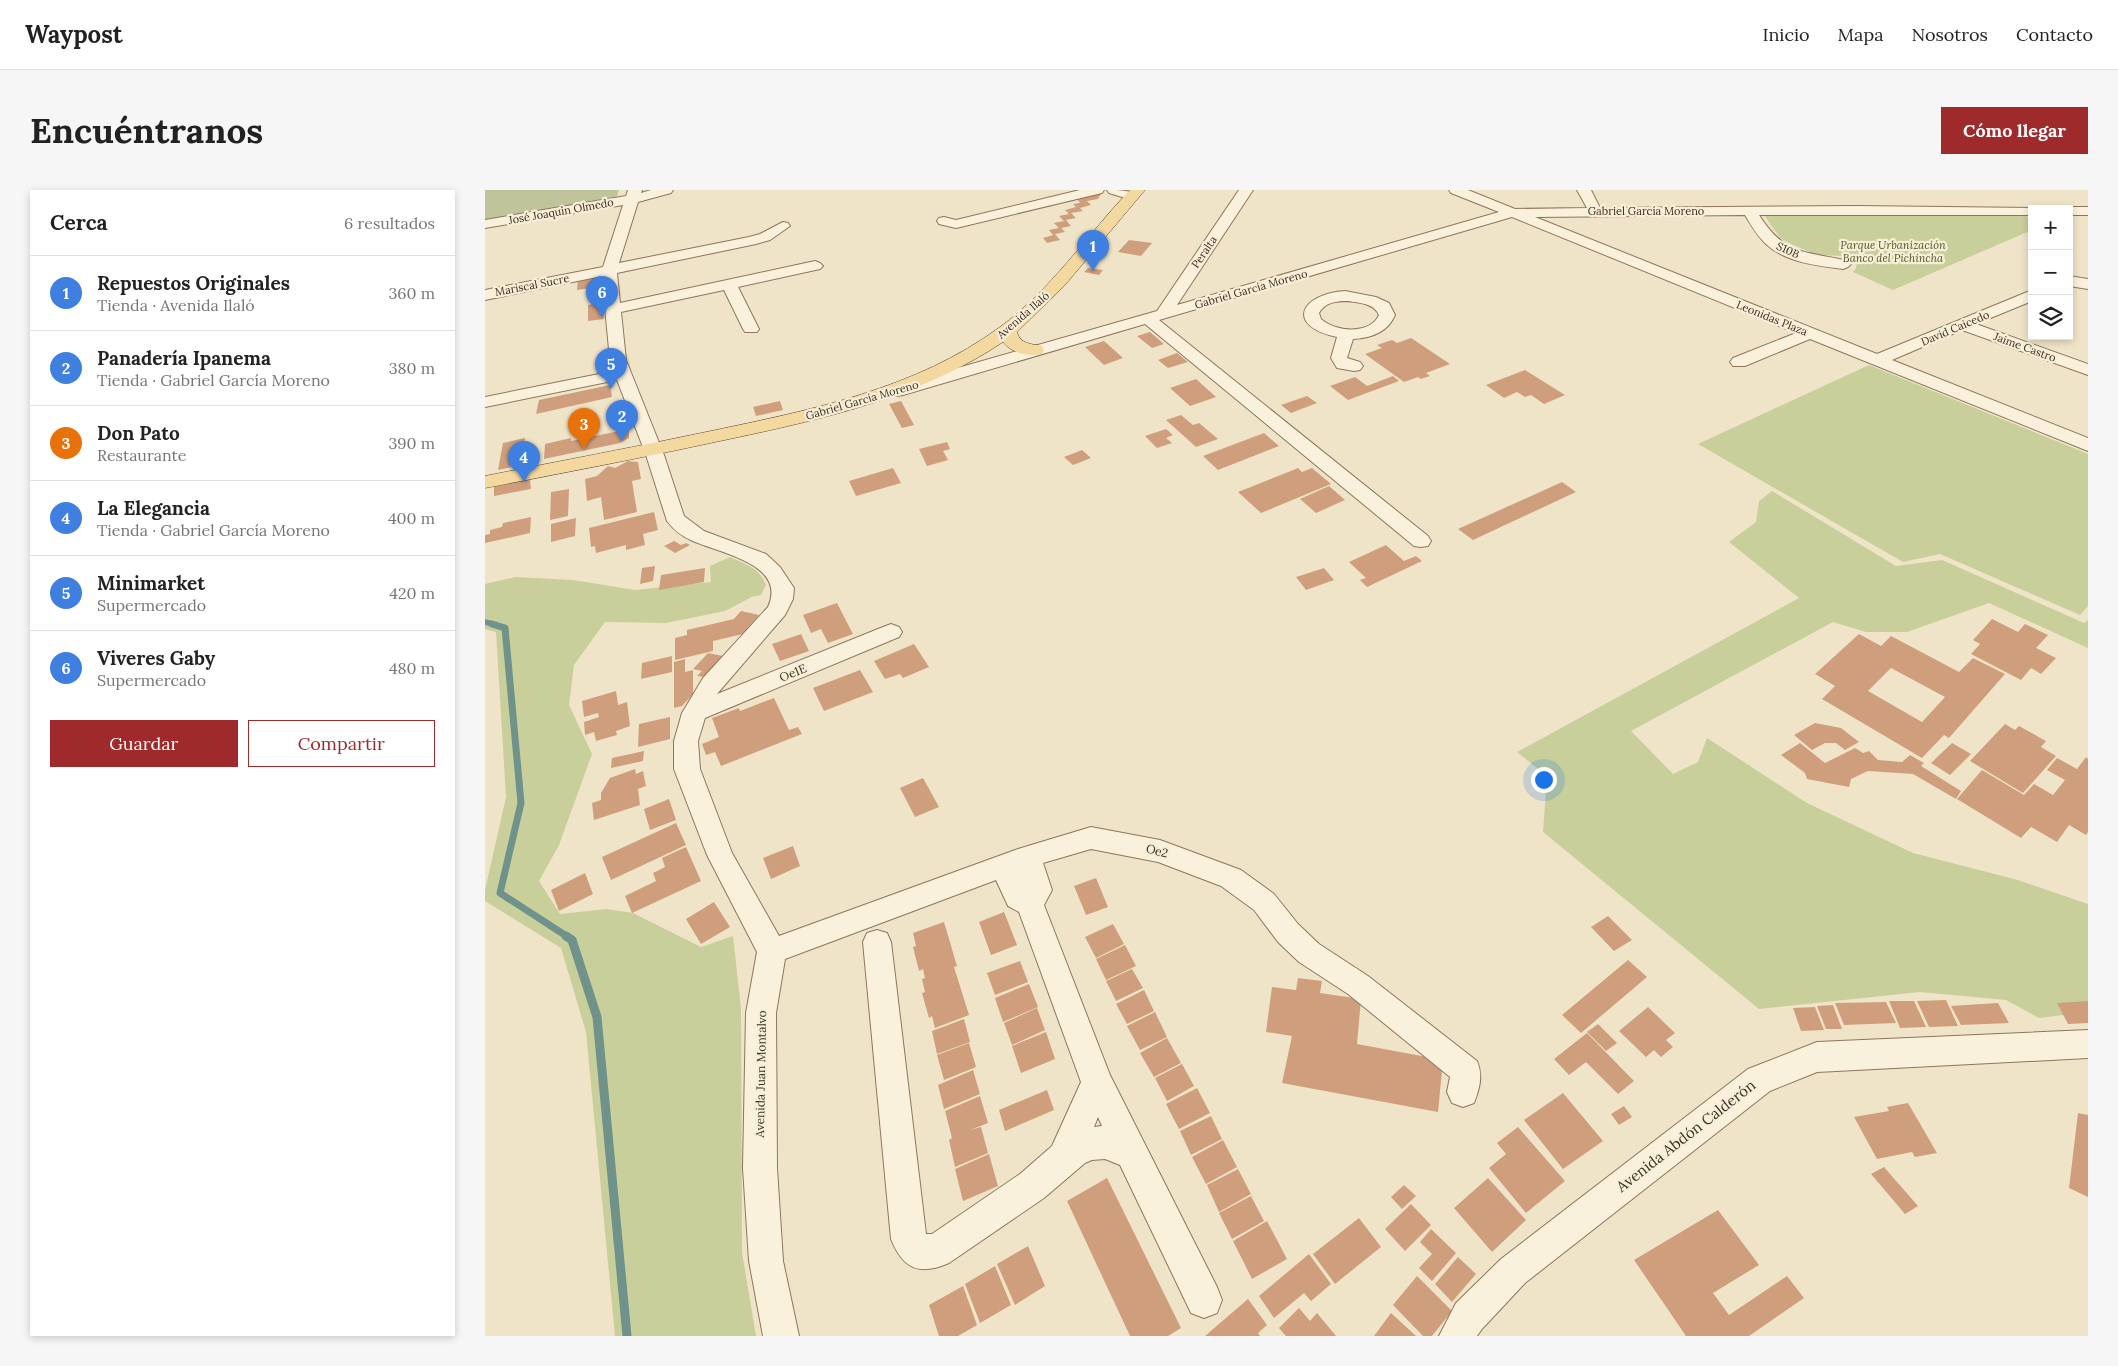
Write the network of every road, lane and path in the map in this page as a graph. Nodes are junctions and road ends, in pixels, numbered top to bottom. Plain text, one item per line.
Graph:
1 (666, 190) edge
2 (1097, 190) edge
3 (1114, 190) edge
4 (1246, 190) edge
5 (1457, 190) edge
6 (1584, 190) edge
7 (1135, 193) edge
8 (634, 194) edge
9 (1847, 197) dead end
10 (1856, 210) junction
11 (1595, 211) junction
12 (1749, 211) junction
13 (1780, 211) junction
14 (2008, 211) junction
15 (2028, 211) edge
16 (2073, 211) edge
17 (2088, 211) edge
18 (1512, 213) junction
19 (944, 221) dead end
20 (485, 224) edge
21 (783, 226) dead end
22 (1843, 264) dead end
23 (815, 266) dead end
24 (609, 270) junction
25 (1298, 275) junction
26 (2073, 282) edge
27 (729, 284) junction
28 (2088, 284) edge
29 (485, 295) edge
30 (2028, 297) edge
31 (1323, 300) junction
32 (613, 309) junction
33 (1156, 317) junction
34 (1962, 325) junction
35 (751, 329) dead end
36 (1008, 331) junction
37 (1810, 333) junction
38 (1346, 334) junction
39 (1035, 350) junction
40 (1877, 360) junction
41 (1739, 362) dead end
42 (1354, 366) dead end
43 (2088, 370) edge
44 (623, 374) junction
45 (876, 397) junction
46 (485, 402) edge
47 (2088, 445) edge
48 (652, 449) junction
49 (485, 482) edge
50 (1421, 541) dead end
51 (891, 632) dead end
52 (694, 713) junction
53 (1016, 862) junction
54 (877, 942) dead end
55 (772, 951) junction
56 (2088, 1044) edge
57 (1097, 1082) junction
58 (1463, 1092) dead end
59 (1132, 1153) junction
60 (1064, 1158) junction
61 (1204, 1300) dead end
62 (781, 1336) edge
63 (1457, 1336) edge

1 - 8 street, José Joaquin Olmedo
2 - 19 street
3 - 7 street
4 - 33 street, Peralta
5 - 18 street, Leonidas Plaza
6 - 11 street
7 - 36 main road, Avenida Ilaló
8 - 20 street, José Joaquin Olmedo
8 - 24 street
9 - 10 street
10 - 13 street, Gabriel García Moreno
10 - 14 street, Gabriel García Moreno
11 - 12 street, Gabriel García Moreno
11 - 18 street, Gabriel García Moreno
12 - 13 street, Gabriel García Moreno
12 - 22 street, S10B
13 - 14 street
14 - 15 street, Gabriel García Moreno
16 - 17 street
18 - 25 street, Gabriel García Moreno
18 - 37 street, Leonidas Plaza
21 - 24 street, Mariscal Sucre
23 - 27 street
24 - 29 street, Mariscal Sucre
24 - 32 street
25 - 31 street
25 - 33 street, Gabriel García Moreno
26 - 28 street
27 - 32 street
27 - 35 street
30 - 34 street, David Caicedo
31 - 38 street
31 - 38 street
32 - 44 street
33 - 39 street, Gabriel García Moreno
33 - 50 street
34 - 40 street, David Caicedo
34 - 43 street, Jaime Castro
36 - 39 main road
36 - 45 main road, Avenida Ilaló
37 - 40 street, Leonidas Plaza
37 - 41 street
38 - 42 street
39 - 45 street, Gabriel García Moreno
40 - 47 street, Leonidas Plaza
44 - 46 street
44 - 48 street
45 - 48 main road, Gabriel García Moreno
48 - 49 main road, Gabriel García Moreno
48 - 52 street
51 - 52 street, Oe1E
52 - 55 street
53 - 55 street, Oe2
53 - 57 street
53 - 58 street, Oe2
54 - 60 street
55 - 62 street, Avenida Juan Montalvo
56 - 63 street, Avenida Abdón Calderón
57 - 59 street
57 - 60 street
59 - 60 street
59 - 61 street

